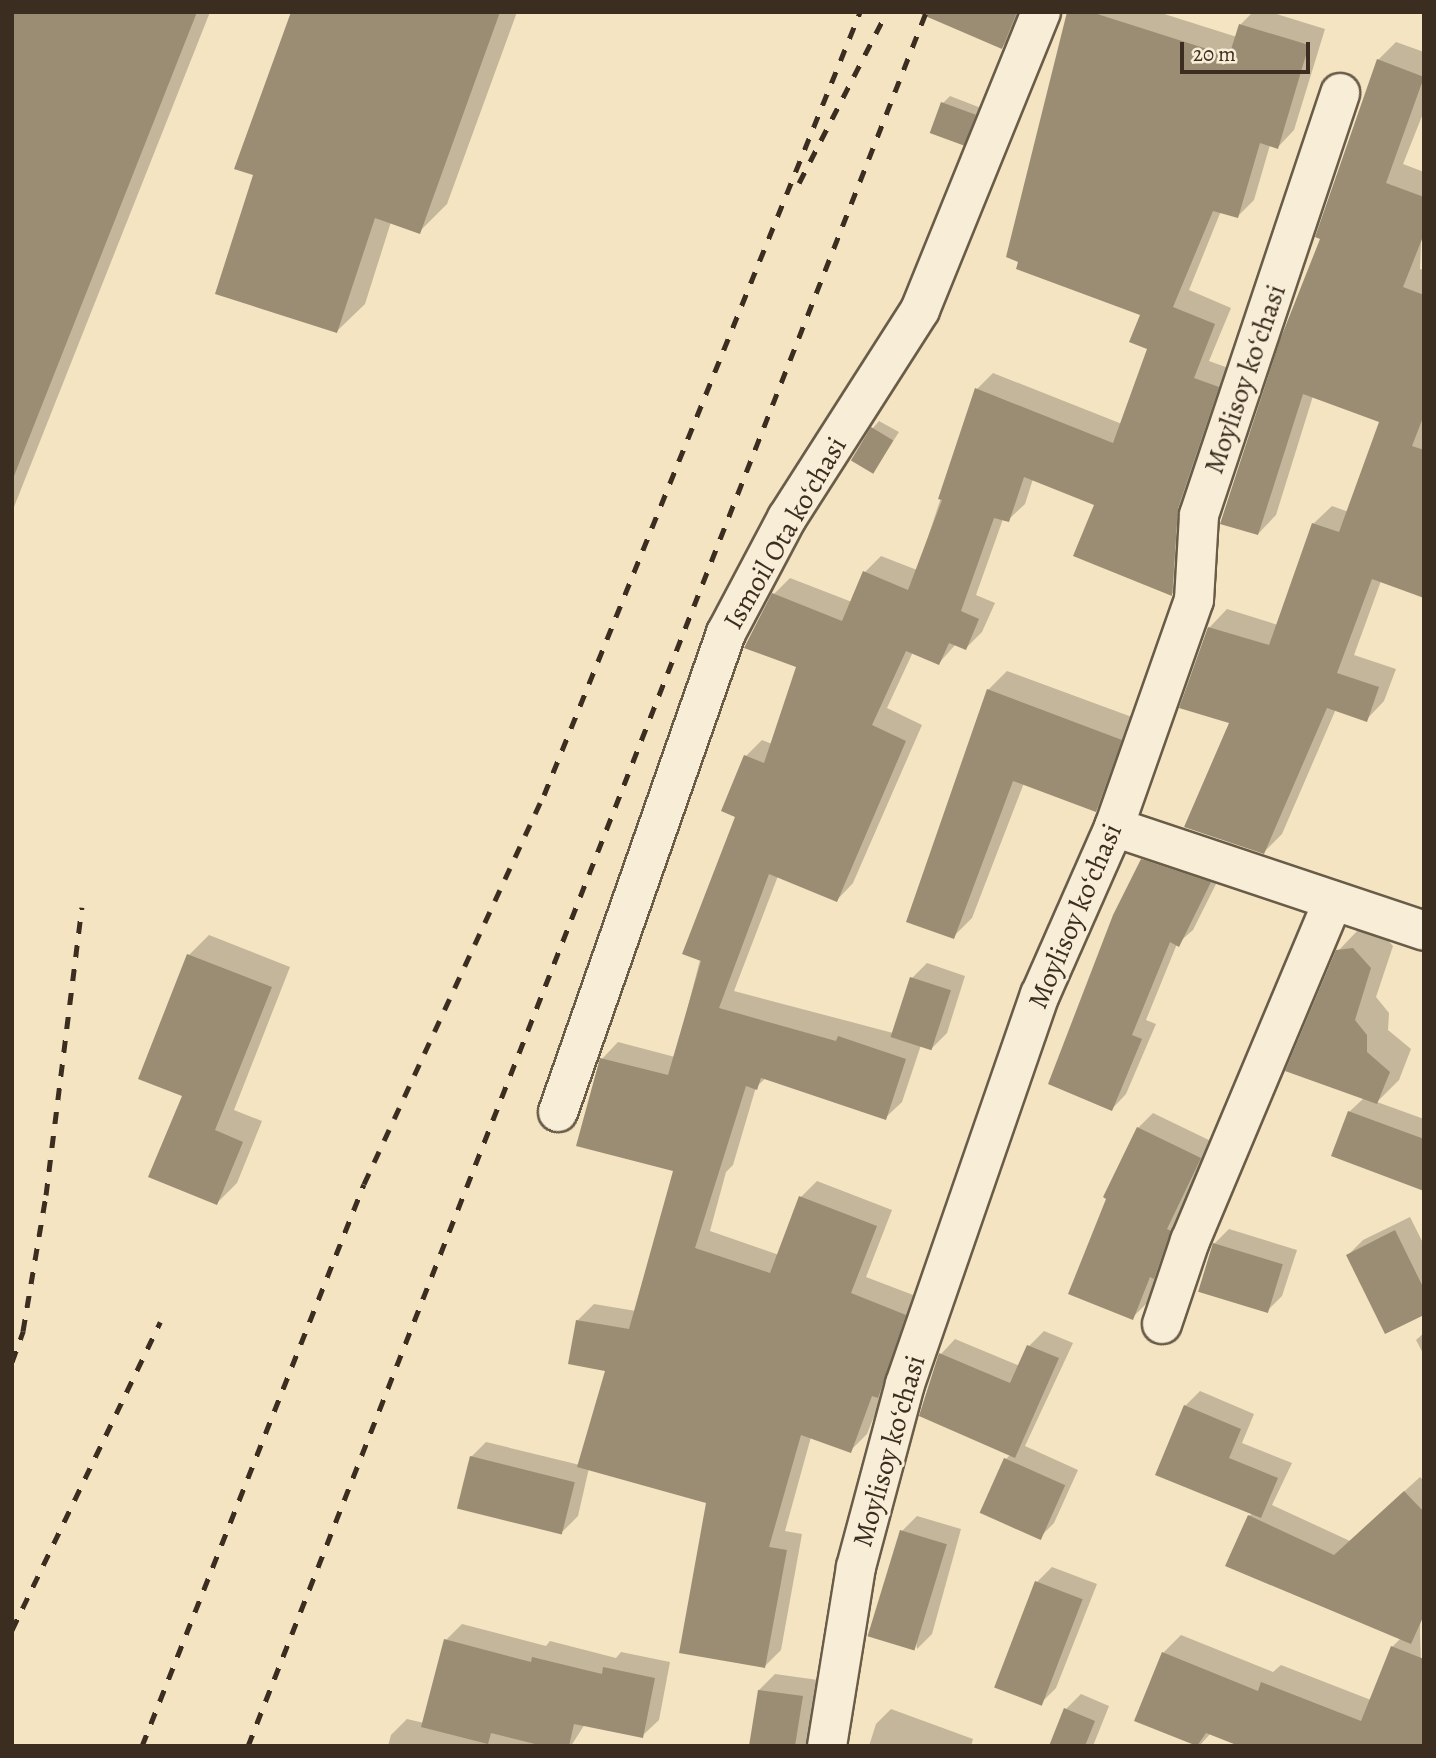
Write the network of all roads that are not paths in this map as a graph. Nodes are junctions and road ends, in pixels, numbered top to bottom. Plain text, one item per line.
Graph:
1 (1041, 12) edge
2 (1340, 93) dead end
3 (1114, 827) junction
4 (1333, 901) junction
5 (1424, 931) edge
6 (558, 1112) dead end
7 (1163, 1324) dead end
8 (827, 1746) edge

1 - 6 street, Ismoil Ota koʻchasi
2 - 3 street, Moylisoy koʻchasi
3 - 4 street
3 - 8 street, Moylisoy koʻchasi
4 - 5 street
4 - 7 street

